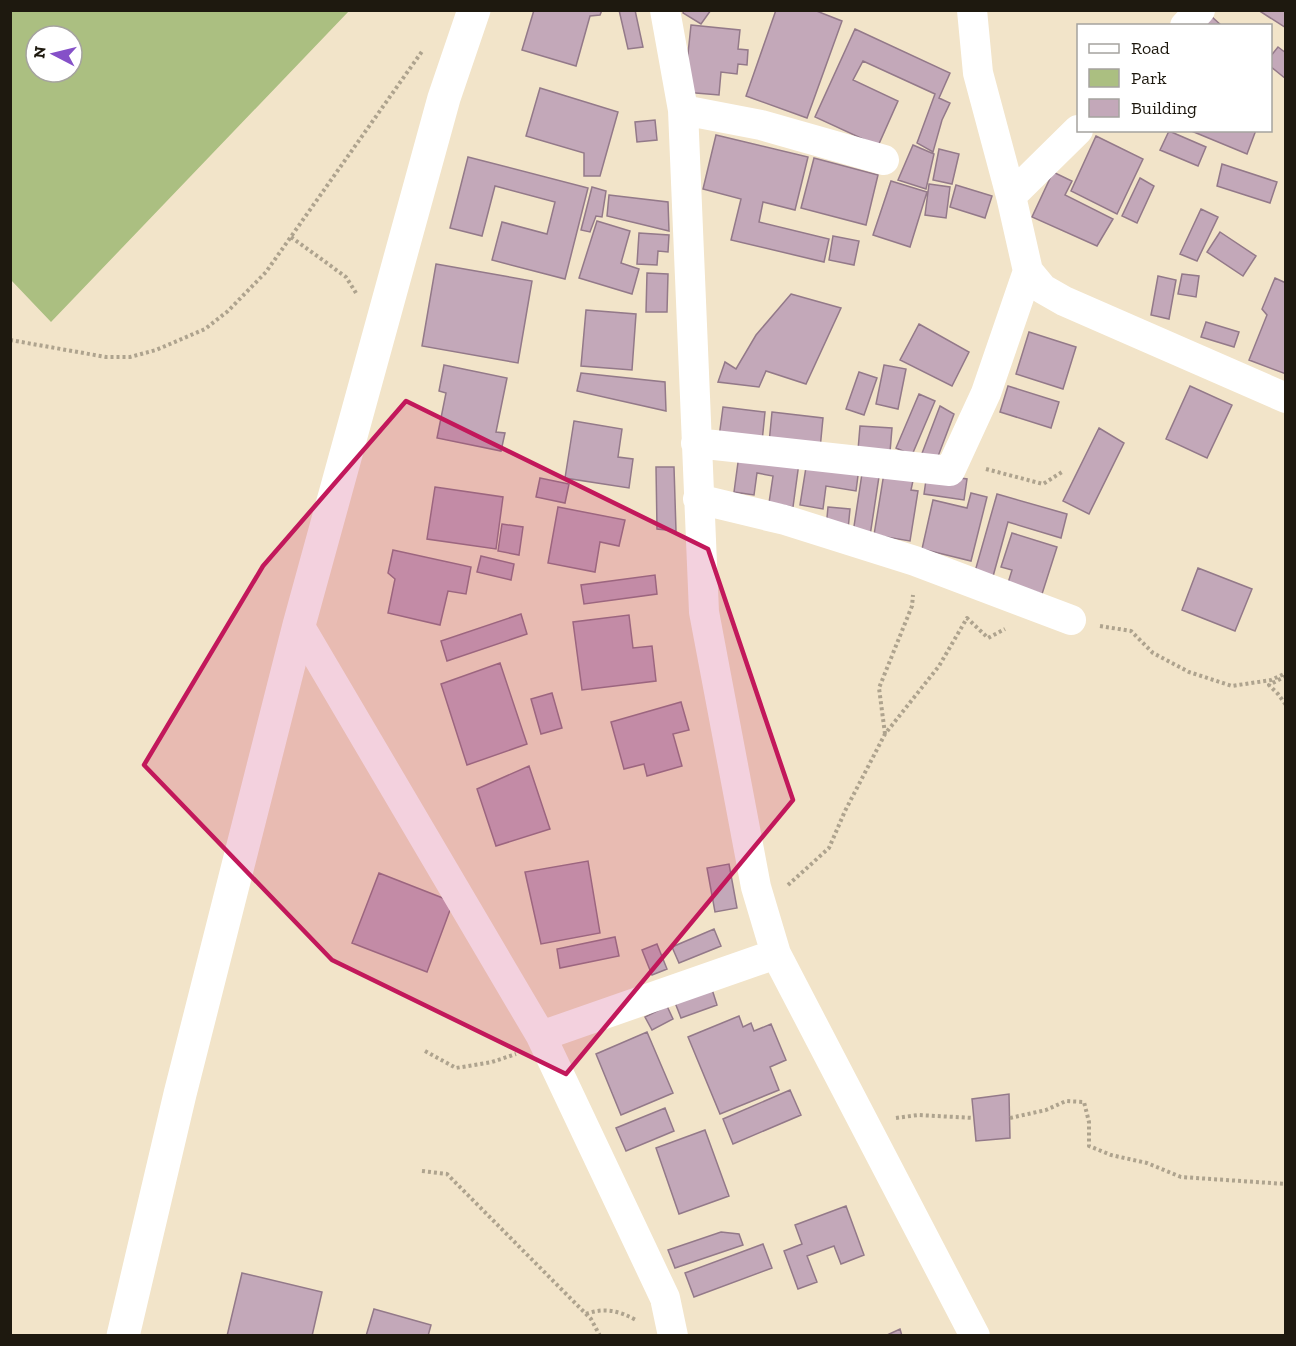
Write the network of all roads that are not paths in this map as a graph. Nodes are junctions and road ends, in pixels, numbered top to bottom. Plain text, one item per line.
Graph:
1 (474, 10) edge
2 (665, 10) edge
3 (972, 10) edge
4 (1200, 10) edge
5 (1187, 24) edge
6 (683, 110) junction
7 (1077, 131) edge
8 (884, 160) dead end
9 (1011, 196) junction
10 (1028, 271) junction
11 (1286, 398) edge
12 (696, 443) junction
13 (698, 499) junction
14 (1071, 620) road end
15 (299, 625) junction
16 (776, 954) junction
17 (543, 1041) junction
18 (672, 1331) edge
19 (123, 1335) edge
20 (975, 1335) edge

1 - 15 main road
2 - 6 street
3 - 9 street
4 - 5 street
6 - 8 street
6 - 12 street
7 - 9 street
9 - 10 street
10 - 11 street
10 - 12 street
12 - 13 street
13 - 14 street
13 - 16 street
15 - 17 street
15 - 19 main road
16 - 17 street
16 - 20 street
17 - 18 street

